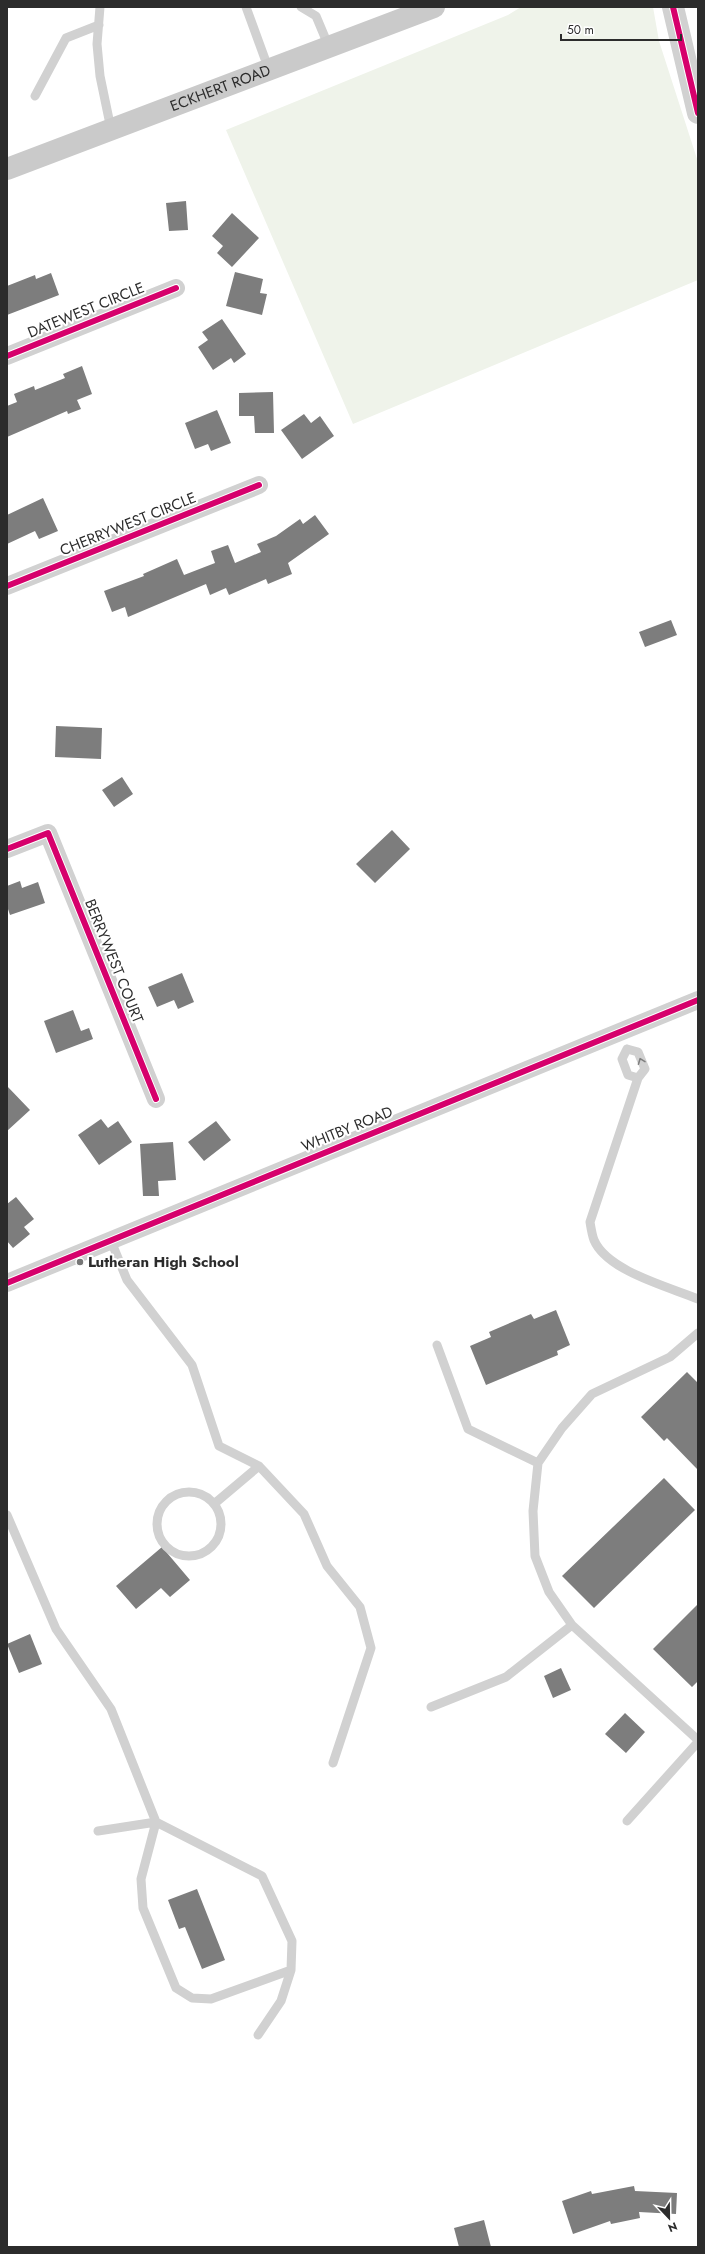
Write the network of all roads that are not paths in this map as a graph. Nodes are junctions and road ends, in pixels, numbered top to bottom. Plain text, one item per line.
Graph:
1 (100, 7) edge
2 (246, 7) edge
3 (301, 7) edge
4 (434, 7) edge
5 (673, 7) edge
6 (99, 25) junction
7 (329, 48) junction
8 (269, 70) junction
9 (693, 71) edge
10 (35, 96) dead end
11 (698, 113) edge
12 (111, 129) junction
13 (7, 169) edge
14 (176, 288) dead end
15 (7, 356) edge
16 (259, 485) dead end
17 (7, 586) edge
18 (7, 850) edge
19 (698, 1000) edge
20 (620, 1031) junction
21 (628, 1049) junction
22 (638, 1078) junction
23 (156, 1099) dead end
24 (111, 1241) junction
25 (7, 1283) edge
26 (698, 1299) edge
27 (696, 1337) edge
28 (437, 1345) dead end
29 (538, 1463) junction
30 (259, 1466) junction
31 (214, 1504) junction
32 (7, 1515) edge
33 (572, 1625) junction
34 (431, 1707) dead end
35 (698, 1741) edge
36 (333, 1763) dead end
37 (627, 1821) dead end
38 (156, 1822) junction
39 (98, 1831) dead end
40 (291, 1970) junction
41 (258, 2035) dead end

1 - 6 lane
2 - 8 lane
3 - 7 lane
4 - 7 main road, ECKHERT ROAD
5 - 9 street
6 - 10 lane
6 - 12 lane
7 - 8 main road, ECKHERT ROAD
8 - 12 main road, ECKHERT ROAD
9 - 11 street
12 - 13 main road, ECKHERT ROAD
14 - 15 street, DATEWEST CIRCLE
16 - 17 street, CHERRYWEST CIRCLE
18 - 23 street, BERRYWEST COURT
19 - 20 street, WHITBY ROAD
20 - 21 lane
20 - 24 street, WHITBY ROAD
21 - 22 lane
22 -> 21 lane
22 - 26 lane
24 - 25 street, WHITBY ROAD
24 - 30 lane
27 - 29 lane
28 - 29 lane
29 - 33 lane
30 - 31 lane
30 - 36 lane
31 - 31 lane
32 - 38 lane
33 - 34 lane
33 - 35 lane
35 - 37 lane
38 - 39 lane
38 - 40 lane
38 - 40 lane
40 - 41 lane

